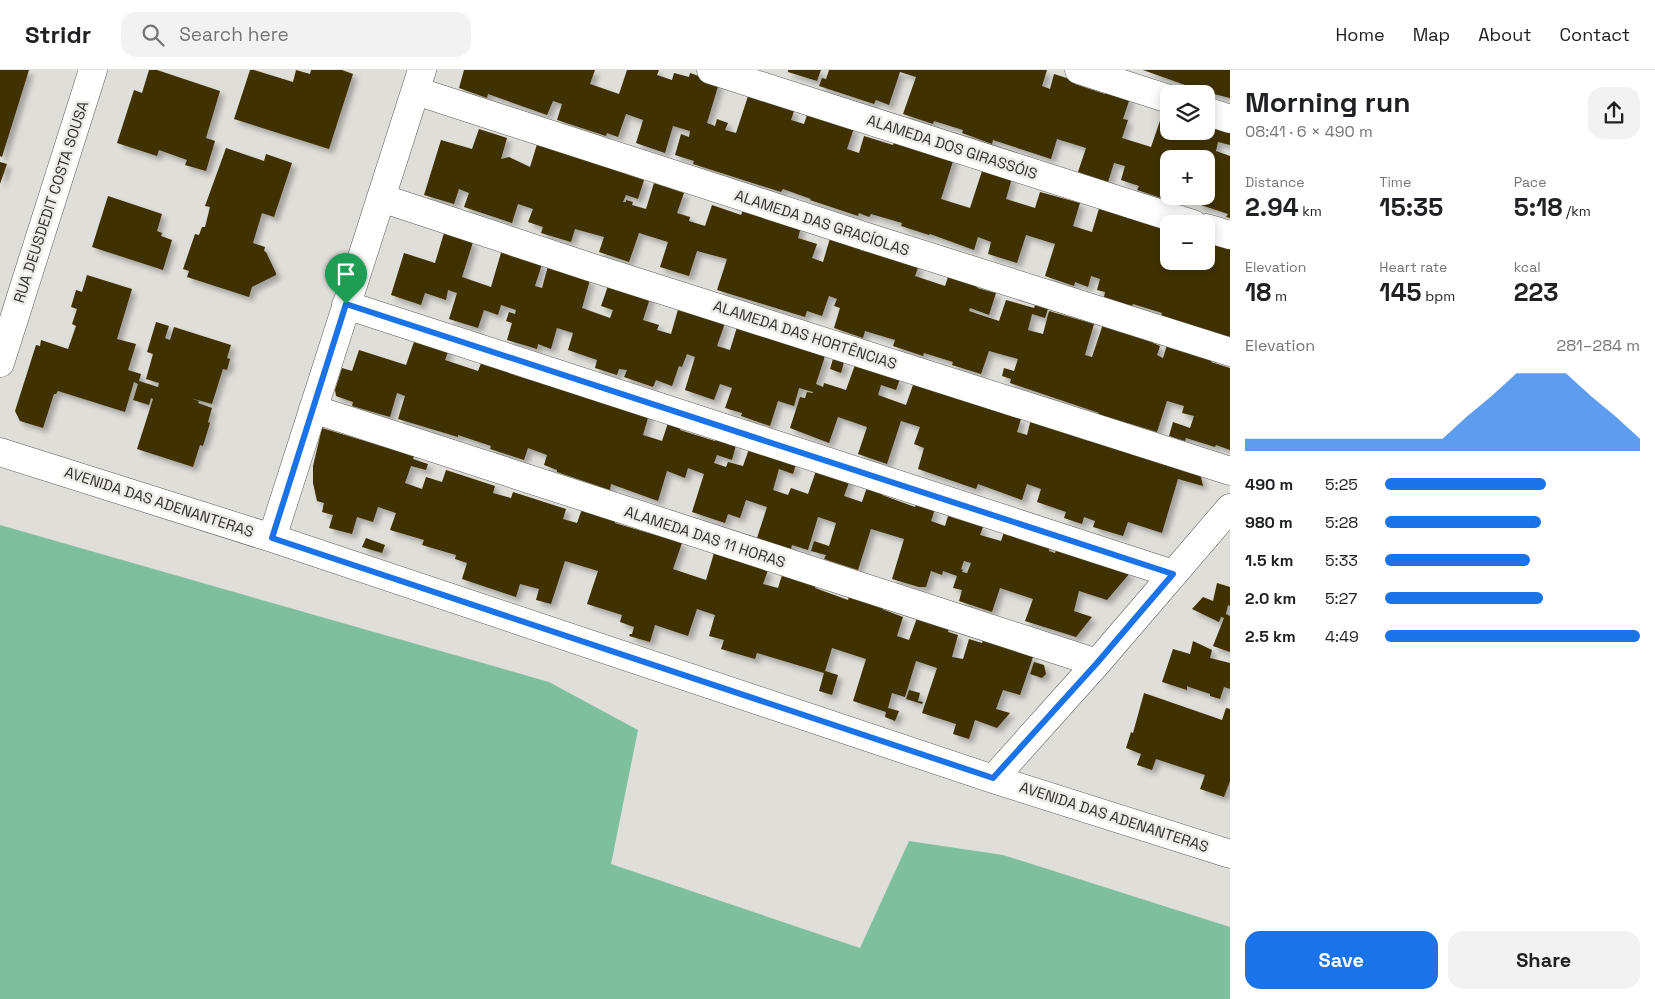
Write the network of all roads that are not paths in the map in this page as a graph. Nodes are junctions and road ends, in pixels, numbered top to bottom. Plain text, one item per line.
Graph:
1 (92, 70) edge
2 (711, 70) edge
3 (1080, 70) edge
4 (419, 80) edge
5 (1160, 96) edge
6 (1215, 114) edge
7 (1230, 119) edge
8 (381, 198) junction
9 (1165, 215) edge
10 (1215, 231) edge
11 (1230, 236) edge
12 (346, 304) junction
13 (1230, 352) edge
14 (0, 363) edge
15 (312, 409) junction
16 (0, 452) edge
17 (1230, 470) edge
18 (1230, 508) edge
19 (272, 538) junction
20 (1173, 574) junction
21 (1097, 663) junction
22 (993, 778) junction
23 (1230, 854) edge

1 - 14 street, RUA DEUSDEDIT COSTA SOUSA
2 - 9 street, ALAMEDA DOS GIRASSÓIS
3 - 5 street
4 - 8 street
4 - 13 street, ALAMEDA DAS GRACÍOLAS
6 - 7 street
8 - 12 street
8 - 17 street, ALAMEDA DAS HORTÊNCIAS
10 - 11 street
12 - 15 street
12 - 20 street
15 - 19 street
15 - 21 street, ALAMEDA DAS 11 HORAS
16 - 19 street, AVENIDA DAS ADENANTERAS
18 - 20 street
19 - 22 street, AVENIDA DAS ADENANTERAS
20 - 21 street
21 - 22 street
22 - 23 street, AVENIDA DAS ADENANTERAS

